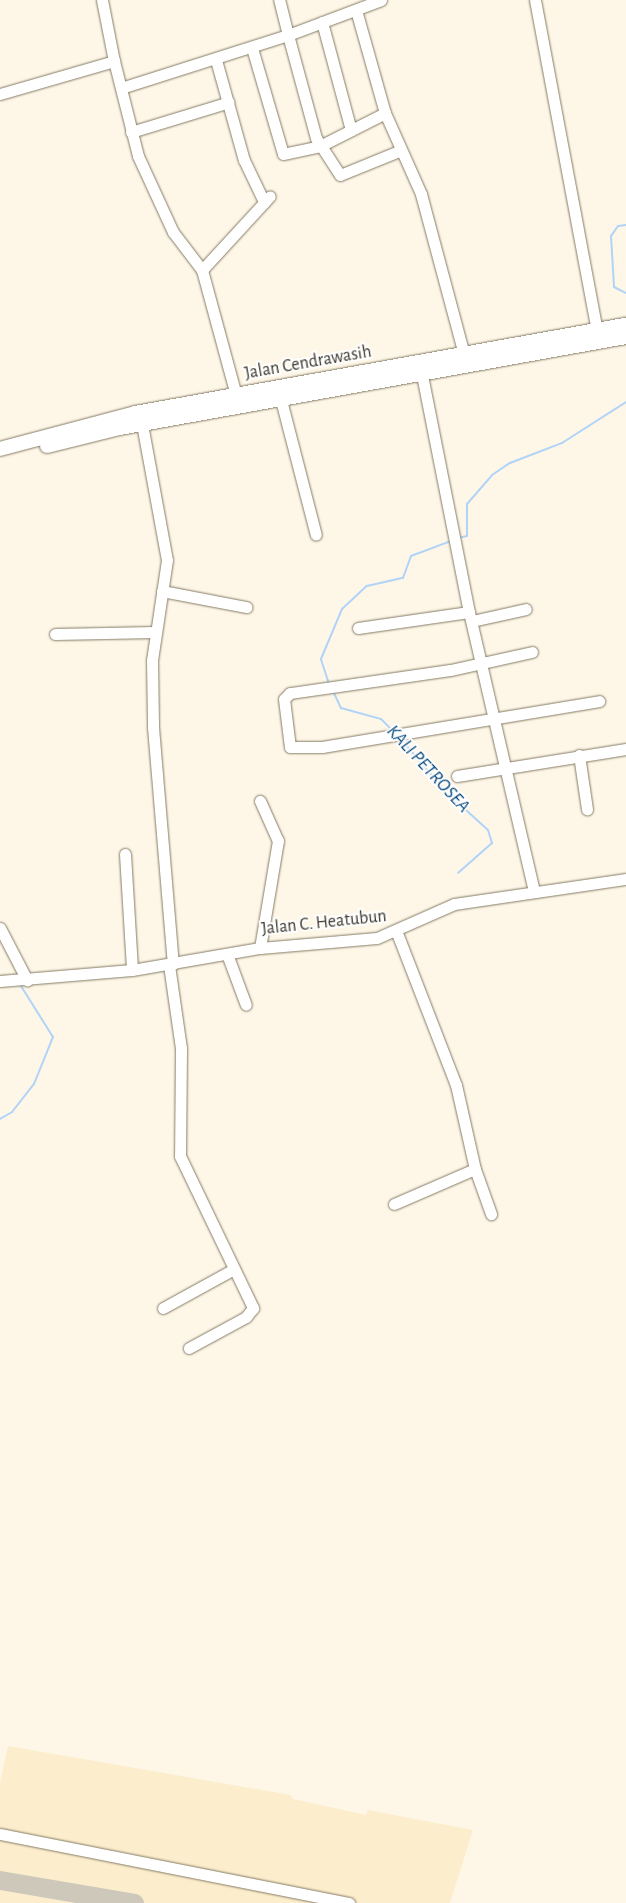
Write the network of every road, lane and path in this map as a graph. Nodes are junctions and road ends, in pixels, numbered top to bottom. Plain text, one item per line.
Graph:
1 (102, 0) edge
2 (279, 0) edge
3 (381, 0) edge
4 (535, 0) edge
5 (356, 10) junction
6 (322, 22) junction
7 (288, 34) junction
8 (252, 48) junction
9 (216, 60) junction
10 (114, 61) junction
11 (121, 88) junction
12 (0, 94) edge
13 (229, 102) junction
14 (385, 113) junction
15 (351, 130) junction
16 (131, 132) junction
17 (320, 146) junction
18 (399, 151) junction
19 (202, 270) junction
20 (626, 325) edge
21 (597, 331) junction
22 (626, 337) edge
23 (464, 356) junction
24 (422, 375) junction
25 (236, 395) junction
26 (281, 400) junction
27 (142, 424) junction
28 (0, 449) edge
29 (0, 458) edge
30 (316, 536) dead end
31 (162, 591) junction
32 (246, 607) dead end
33 (526, 609) dead end
34 (471, 616) junction
35 (358, 628) dead end
36 (155, 632) junction
37 (55, 634) dead end
38 (532, 652) dead end
39 (482, 664) junction
40 (599, 701) dead end
41 (494, 717) junction
42 (626, 749) edge
43 (579, 755) junction
44 (504, 768) junction
45 (457, 776) dead end
46 (260, 801) dead end
47 (587, 809) dead end
48 (125, 854) dead end
49 (626, 879) edge
50 (534, 892) junction
51 (0, 928) edge
52 (397, 933) junction
53 (260, 948) junction
54 (228, 954) junction
55 (171, 965) junction
56 (132, 970) junction
57 (27, 980) junction
58 (0, 981) edge
59 (246, 1004) dead end
60 (475, 1169) junction
61 (394, 1204) dead end
62 (490, 1214) dead end
63 (234, 1269) junction
64 (163, 1308) dead end
65 (189, 1348) dead end
66 (0, 1834) edge
67 (349, 1903) edge

1 - 10 street
2 - 7 street
3 - 5 street
4 - 21 street
5 - 6 street
5 - 14 street
6 - 7 street
6 - 15 street
7 - 8 street
7 - 17 street
8 - 9 street
8 - 17 street
9 - 11 street
9 - 13 street
10 - 11 street
10 - 12 street
11 - 16 street
13 - 16 street
13 - 19 street
14 - 15 street
14 - 18 street
15 - 17 street
16 - 19 street
17 - 18 street
18 - 23 street
19 - 25 street
20 - 21 main road, Jalan Cendrawasih
21 - 23 main road, Jalan Cendrawasih
22 - 24 main road, Jalan Cendrawasih
23 - 25 main road, Jalan Cendrawasih
24 - 26 main road, Jalan Cendrawasih
24 - 34 street
25 - 28 main road, Jalan Cendrawasih
26 - 27 main road, Jalan Cendrawasih
26 - 30 street
27 - 29 main road, Jalan Cendrawasih
27 - 31 street
31 - 32 street
31 - 36 street
33 - 34 street
34 - 35 street
34 - 39 street
36 - 37 street
36 - 55 street
38 - 39 street
39 - 41 street
39 - 41 street
40 - 41 street
41 - 44 street
42 - 43 street
43 - 44 street
43 - 47 street
44 - 45 street
44 - 50 street
46 - 53 street
48 - 56 street
49 - 50 street, Jalan C. Heatubun
50 - 52 street, Jalan C. Heatubun
51 - 57 street
52 - 53 street, Jalan C. Heatubun
52 - 60 street
53 - 54 street, Jalan C. Heatubun
54 - 55 street, Jalan C. Heatubun
54 - 59 street
55 - 56 street, Jalan C. Heatubun
55 - 63 street
56 - 57 street, Jalan C. Heatubun
57 - 58 street, Jalan C. Heatubun
60 - 61 street
60 - 62 street
63 - 64 street
63 - 65 street
66 - 67 street

